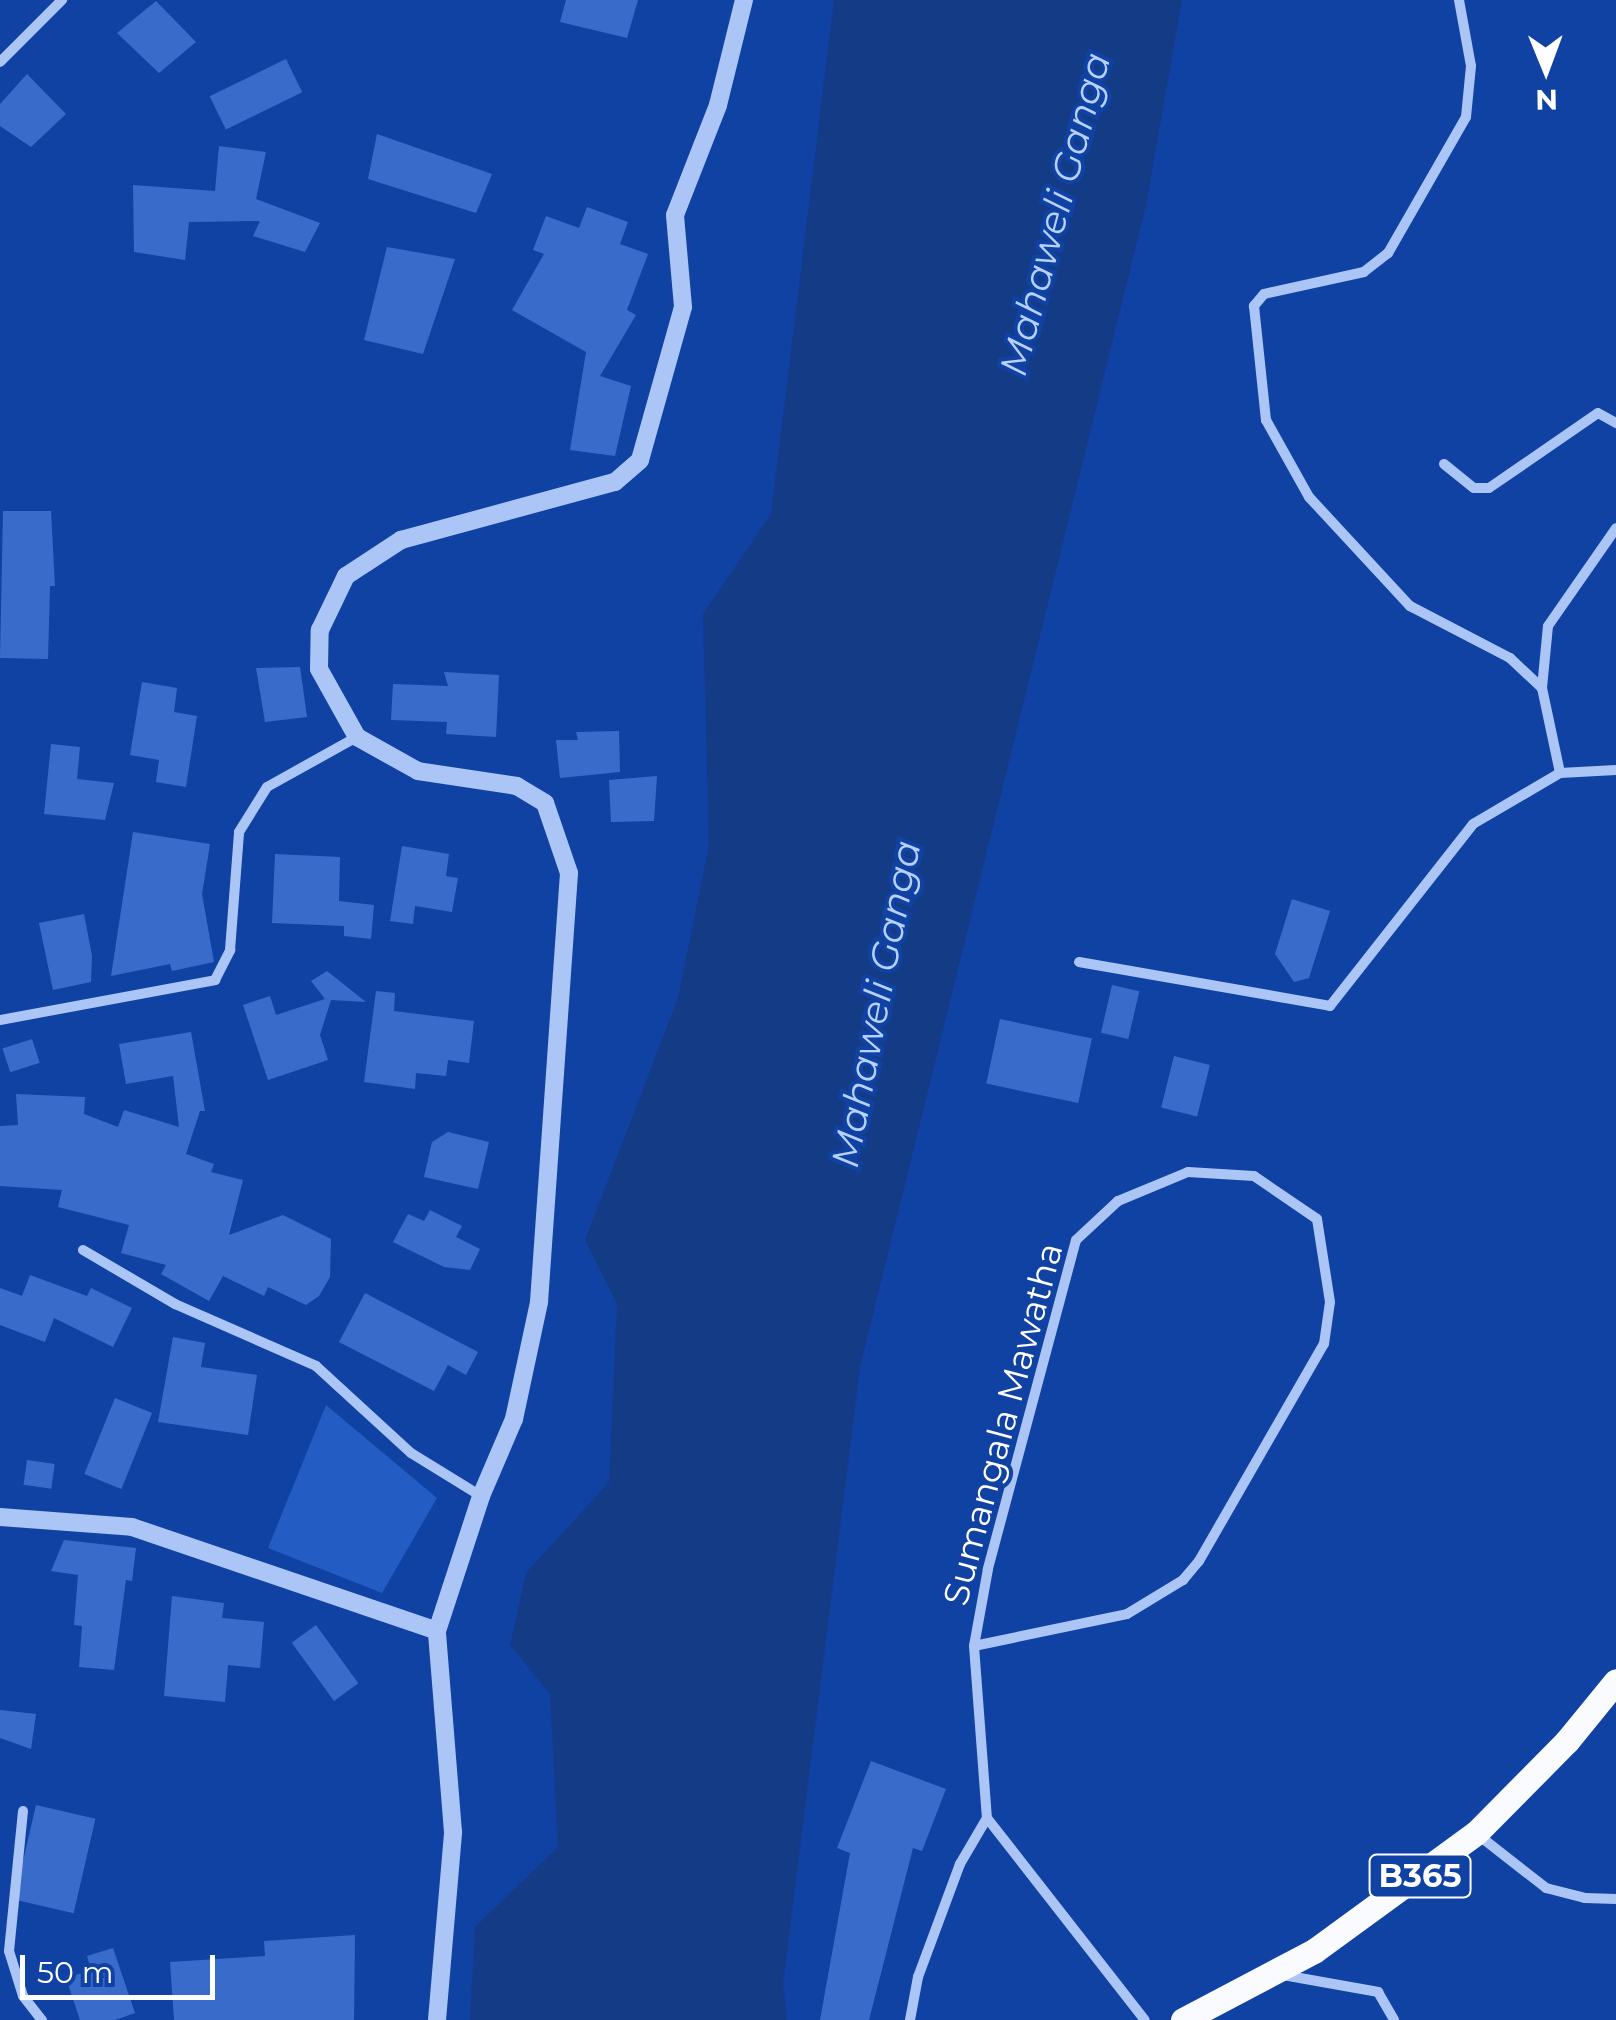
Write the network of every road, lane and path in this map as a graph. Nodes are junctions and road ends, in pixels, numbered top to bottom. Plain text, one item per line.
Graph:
1 (62, 0) edge
2 (744, 0) edge
3 (1459, 0) edge
4 (0, 62) edge
5 (1616, 423) edge
6 (1444, 464) dead end
7 (1616, 528) edge
8 (1542, 688) junction
9 (357, 736) junction
10 (1616, 770) edge
11 (1560, 773) junction
12 (1079, 962) dead end
13 (0, 1020) edge
14 (82, 1250) dead end
15 (481, 1496) junction
16 (0, 1518) edge
17 (436, 1631) junction
18 (974, 1646) junction
19 (1616, 1681) edge
20 (23, 1811) dead end
21 (986, 1818) junction
22 (1476, 1834) junction
23 (1616, 1899) edge
24 (1272, 1972) junction
25 (42, 2020) edge
26 (438, 2020) edge
27 (910, 2020) edge
28 (1145, 2020) edge
29 (1183, 2020) edge
30 (1394, 2020) edge

1 - 4 street
2 - 9 street
3 - 8 street
5 - 6 street
7 - 8 street
8 - 11 street
9 - 13 street
9 - 15 street
10 - 11 street
11 - 12 street
14 - 15 street
15 - 17 street
16 - 17 street
17 - 26 street
18 - 18 street, Sumangala Mawatha
18 - 21 street, Sumangala Mawatha
19 - 22 main road, B365
20 - 25 street
21 - 27 street
21 - 28 street
22 - 23 street
22 - 24 main road, B365
24 - 29 main road, B365
24 - 30 street

